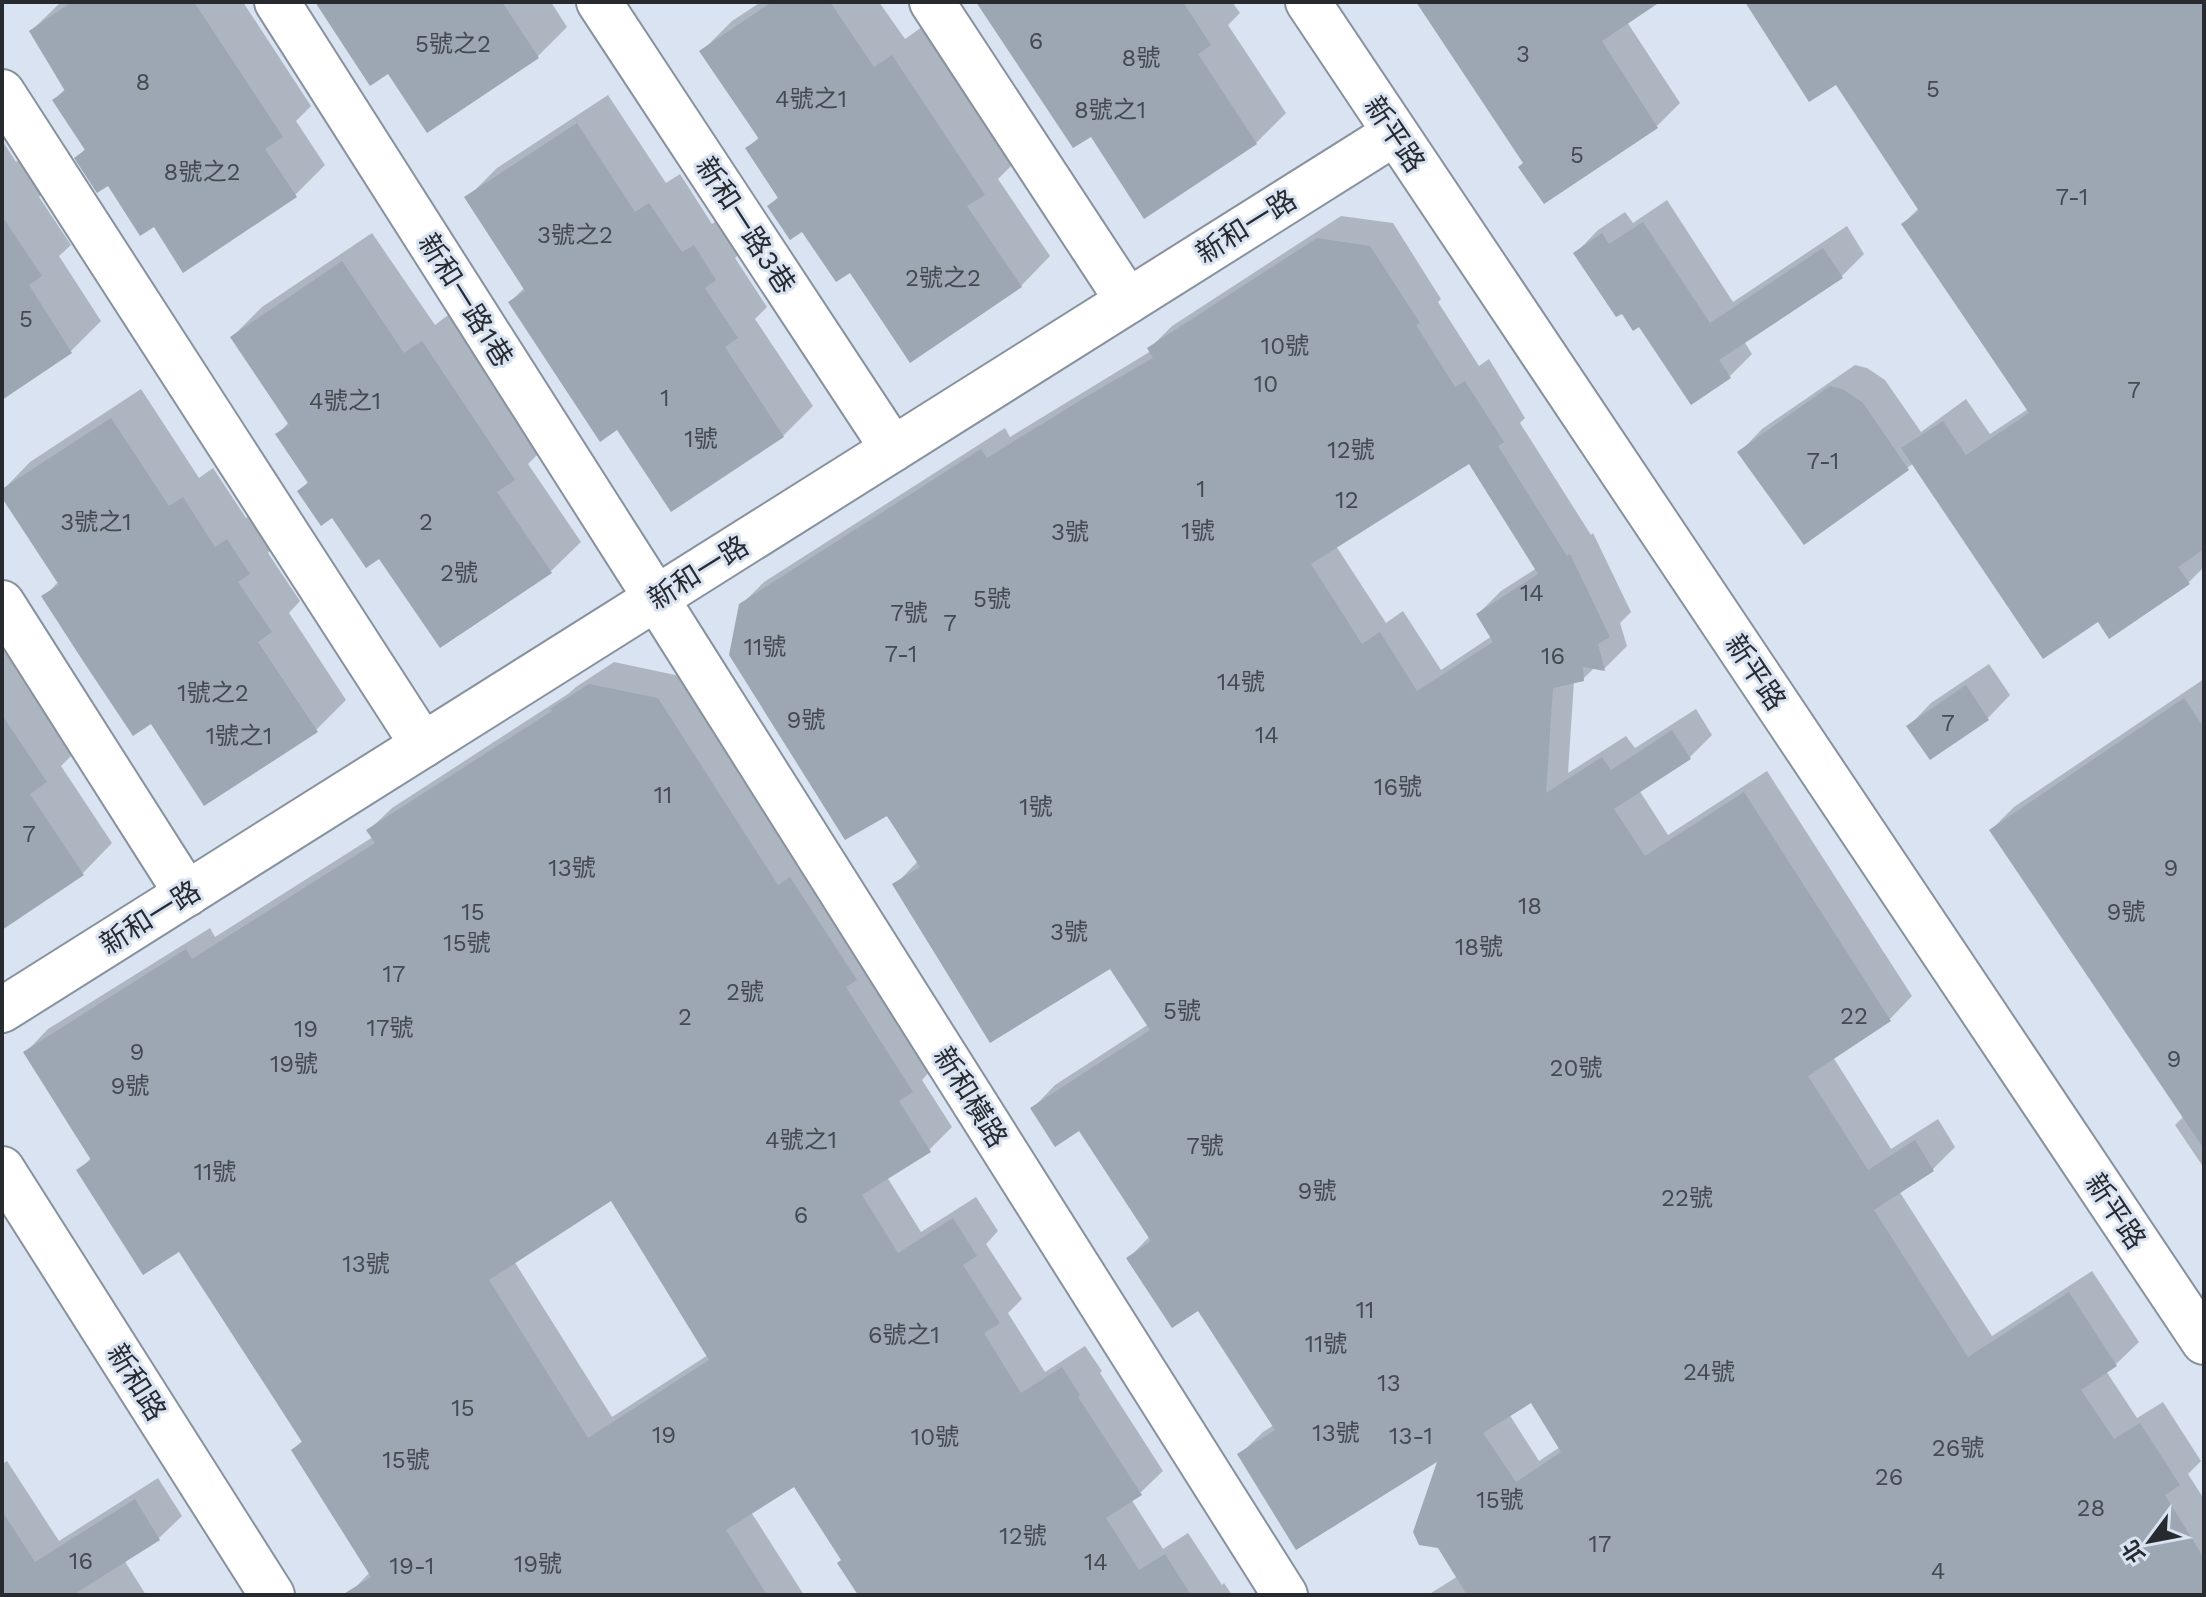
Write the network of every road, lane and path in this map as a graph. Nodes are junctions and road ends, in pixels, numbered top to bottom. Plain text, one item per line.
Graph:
1 (277, 2) edge
2 (599, 2) edge
3 (932, 2) edge
4 (1308, 2) edge
5 (2, 92) edge
6 (1395, 133) junction
7 (1128, 301) junction
8 (893, 449) junction
9 (656, 598) junction
10 (2, 603) edge
11 (423, 745) junction
12 (187, 894) junction
13 (2, 1010) edge
14 (2, 1169) edge
15 (2204, 1342) edge
16 (272, 1595) edge
17 (1285, 1595) edge

1 - 9 street, 新和一路1巷
2 - 8 street, 新和一路3巷
3 - 7 street
4 - 6 street, 新平路
5 - 11 street
6 - 7 street, 新和一路
6 - 15 street, 新平路
7 - 8 street, 新和一路
8 - 9 street, 新和一路
9 - 11 street, 新和一路
9 - 17 street, 新和橫路
10 - 12 street
11 - 12 street, 新和一路
12 - 13 street, 新和一路
14 - 16 street, 新和路

